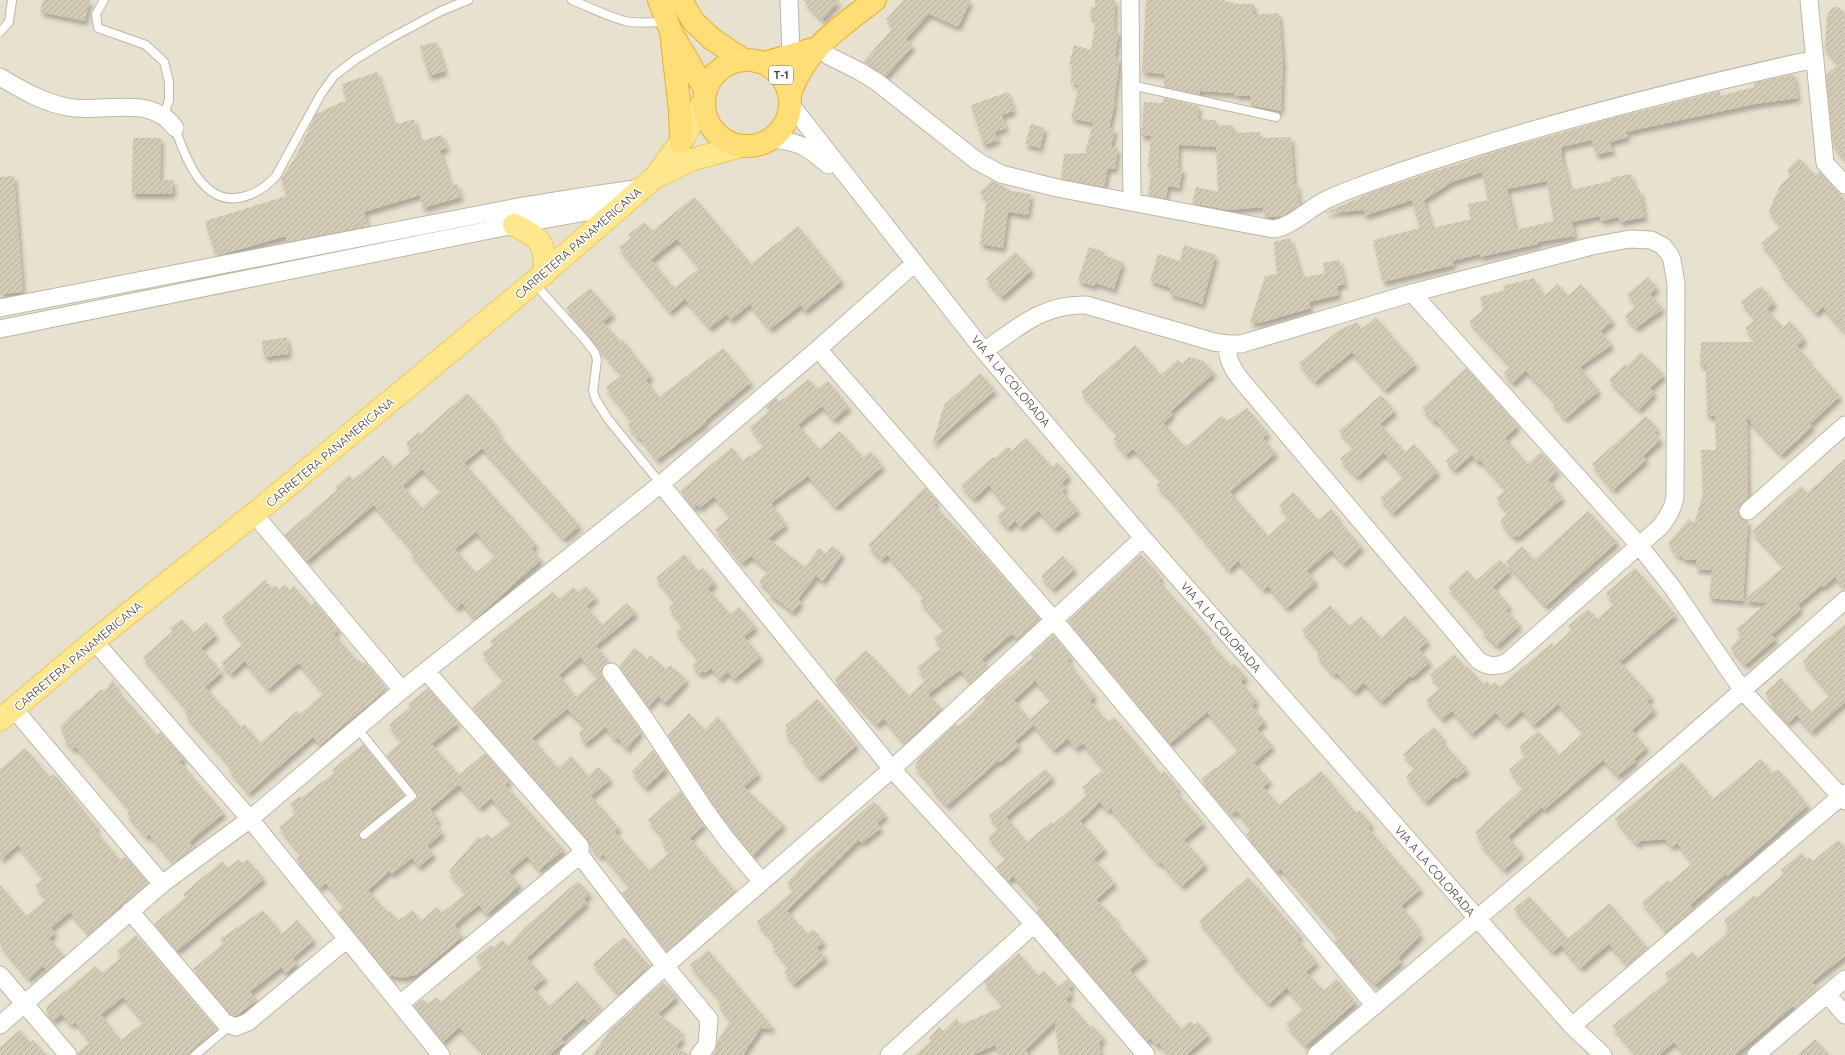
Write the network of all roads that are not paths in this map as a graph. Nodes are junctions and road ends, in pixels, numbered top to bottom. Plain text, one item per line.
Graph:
1 (12, 0) edge
2 (104, 0) edge
3 (468, 0) edge
4 (572, 0) edge
5 (659, 0) edge
6 (681, 0) edge
7 (789, 0) edge
8 (875, 0) edge
9 (1130, 0) edge
10 (1809, 0) edge
11 (669, 27) junction
12 (0, 32) edge
13 (818, 47) junction
14 (791, 56) junction
15 (1815, 58) junction
16 (754, 61) junction
17 (0, 77) edge
18 (1131, 85) junction
19 (705, 96) junction
20 (790, 99) junction
21 (1276, 117) dead end
22 (169, 121) junction
23 (771, 139) junction
24 (681, 142) junction
25 (741, 146) junction
26 (648, 183) junction
27 (1845, 185) edge
28 (855, 186) junction
29 (1132, 201) junction
30 (620, 206) junction
31 (514, 225) junction
32 (915, 263) junction
33 (539, 278) junction
34 (1412, 293) junction
35 (0, 308) edge
36 (0, 329) edge
37 (1227, 344) junction
38 (818, 349) junction
39 (984, 350) junction
40 (1845, 425) edge
41 (661, 484) junction
42 (1748, 511) dead end
43 (254, 514) junction
44 (1143, 538) junction
45 (1638, 544) junction
46 (1845, 600) edge
47 (1054, 620) junction
48 (94, 641) junction
49 (426, 671) junction
50 (611, 672) dead end
51 (402, 690) junction
52 (1743, 691) junction
53 (7, 715) edge
54 (357, 728) junction
55 (892, 769) junction
56 (1844, 797) edge
57 (250, 819) junction
58 (364, 835) dead end
59 (580, 855) junction
60 (762, 882) junction
61 (162, 884) junction
62 (130, 911) junction
63 (1478, 919) junction
64 (1034, 924) junction
65 (347, 939) junction
66 (665, 966) junction
67 (0, 974) edge
68 (1845, 979) edge
69 (1827, 994) junction
70 (24, 1003) junction
71 (400, 1004) junction
72 (1375, 1006) junction
73 (1845, 1016) edge
74 (0, 1025) edge
75 (230, 1026) junction
76 (1572, 1026) junction
77 (1321, 1053) edge
78 (68, 1055) edge
79 (194, 1055) edge
80 (441, 1055) edge
81 (568, 1055) edge
82 (699, 1055) edge
83 (889, 1055) edge
84 (1146, 1055) edge
85 (1603, 1055) edge
86 (1756, 1055) edge

1 - 12 lane
2 - 22 lane
3 - 22 lane
4 - 11 lane
5 - 11 highway
6 - 16 highway, T-1
7 - 14 street
8 - 13 highway, T-1
9 - 18 street
10 - 15 street
11 - 19 highway
11 - 24 highway
13 - 14 highway, T-1
13 - 20 highway, T-1
13 - 29 street
14 - 16 highway, T-1
15 - 27 street
15 - 29 street
16 - 19 highway, T-1
16 - 20 highway, T-1
17 - 22 street
18 - 21 lane
18 - 29 street
19 - 24 main road, CARRETERA PANAMERICANA
19 - 25 highway
20 - 23 highway, T-1
20 - 28 street, VIA A LA COLORADA
23 - 25 highway, T-1
23 - 28 street, VIA A LA COLORADA
24 - 26 main road, CARRETERA PANAMERICANA
25 - 26 main road, CARRETERA PANAMERICANA
26 - 30 main road, CARRETERA PANAMERICANA
26 - 35 street
28 - 32 street, VIA A LA COLORADA
30 - 31 street
30 - 33 main road, CARRETERA PANAMERICANA
31 - 33 main road
31 - 36 street
32 - 38 street
32 - 39 street, VIA A LA COLORADA
33 - 41 lane
33 - 43 main road, CARRETERA PANAMERICANA
34 - 37 street
34 - 45 street
34 - 45 street
37 - 39 street
37 - 45 street
38 - 41 street
38 - 47 street
39 - 44 street, VIA A LA COLORADA
40 - 42 street
41 - 49 street
41 - 55 street
43 - 48 main road, CARRETERA PANAMERICANA
43 - 51 street
44 - 47 street
44 - 63 street, VIA A LA COLORADA
45 - 52 street
46 - 52 street
47 - 55 street
47 - 72 street
48 - 53 main road, CARRETERA PANAMERICANA
48 - 57 street
49 - 51 street
49 - 59 street
50 - 60 street
51 - 54 street
52 - 56 street
52 - 63 street
53 - 61 street
54 - 57 street
54 - 58 lane
55 - 60 street
55 - 64 street
56 - 76 street
57 - 61 street
57 - 65 street
59 - 66 street
59 - 71 street
60 - 66 street
61 - 62 street
62 - 70 street
62 - 75 street
63 - 72 street
63 - 76 street, VIA A LA COLORADA
64 - 83 street
64 - 84 street
65 - 71 street
65 - 75 street
66 - 81 street
66 - 82 street
67 - 70 street
68 - 69 street
69 - 73 street
69 - 86 street
70 - 74 street
70 - 78 street
71 - 80 street
72 - 77 street
75 - 79 lane
76 - 85 street, VIA A LA COLORADA

